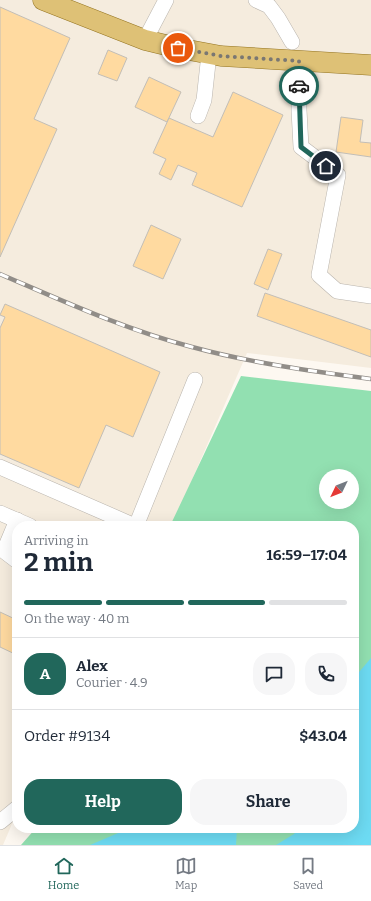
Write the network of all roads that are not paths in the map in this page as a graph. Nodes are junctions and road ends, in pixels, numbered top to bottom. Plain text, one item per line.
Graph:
1 (43, 0) edge
2 (166, 0) edge
3 (256, 0) edge
4 (145, 40) junction
5 (292, 42) dead end
6 (209, 54) junction
7 (299, 61) junction
8 (371, 66) edge
9 (198, 116) dead end
10 (371, 296) edge
11 (195, 380) dead end
12 (0, 467) edge
13 (0, 513) edge
14 (18, 521) edge
15 (124, 521) edge
16 (138, 521) edge
17 (12, 539) edge
18 (12, 557) edge
19 (12, 812) edge
20 (0, 822) edge

1 - 4 main road
2 - 4 street
3 - 5 street
4 - 6 main road
6 - 7 main road
6 - 9 street
7 - 8 main road
7 - 10 street
11 - 16 street
12 - 15 street
13 - 14 street
17 - 18 street
19 - 20 street

